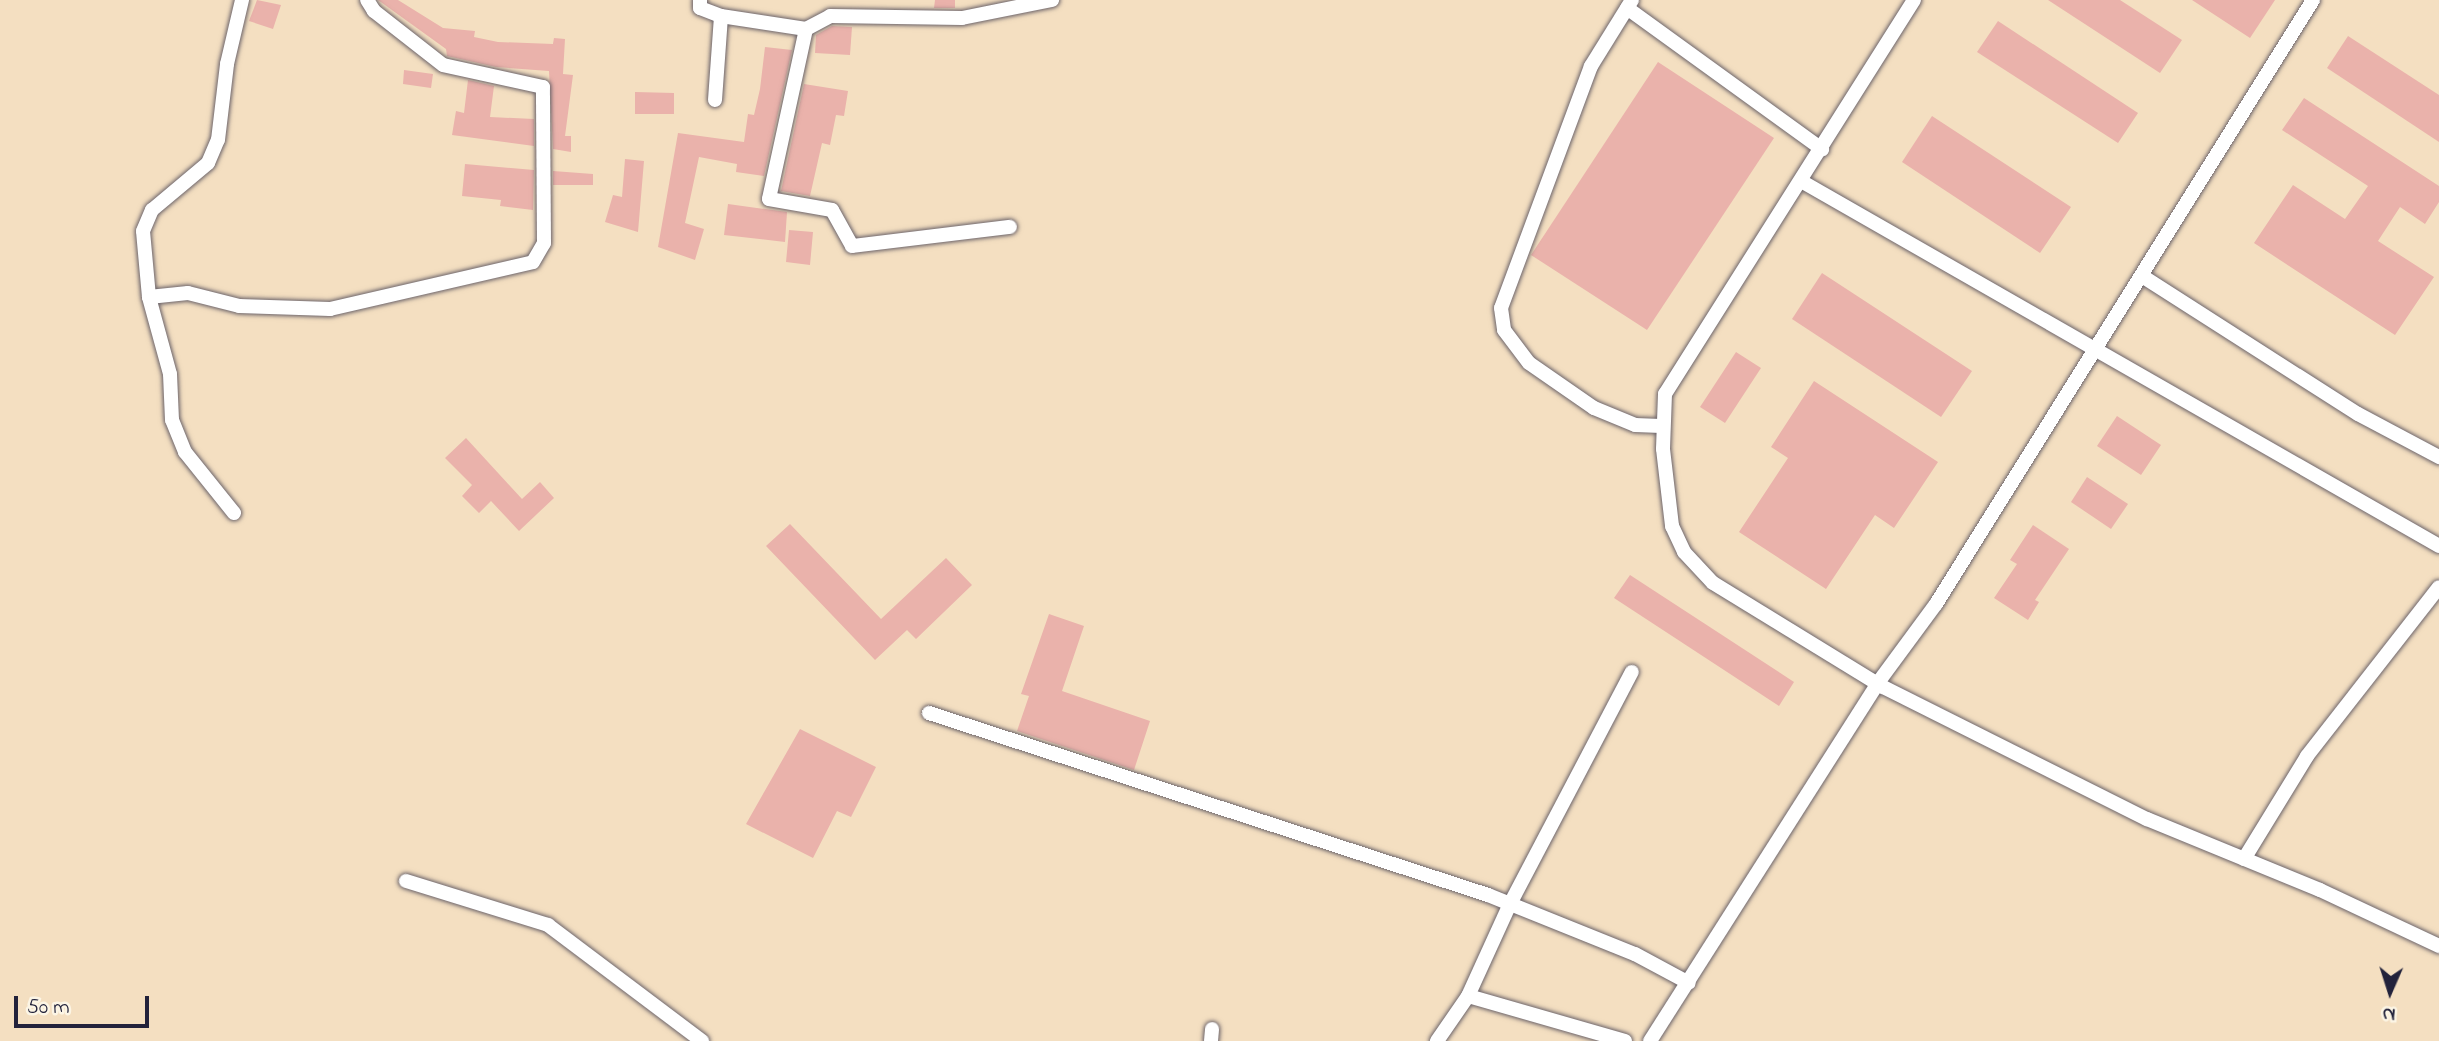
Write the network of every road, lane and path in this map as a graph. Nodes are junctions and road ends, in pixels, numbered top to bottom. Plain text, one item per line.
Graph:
1 (242, 0) edge
2 (367, 0) edge
3 (700, 0) edge
4 (1052, 0) edge
5 (1914, 0) edge
6 (2314, 0) edge
7 (1630, 4) edge
8 (721, 16) junction
9 (806, 29) junction
10 (715, 100) dead end
11 (1822, 149) junction
12 (1801, 181) junction
13 (1010, 227) dead end
14 (2141, 276) junction
15 (149, 297) junction
16 (2096, 349) junction
17 (1661, 426) junction
18 (2439, 457) edge
19 (234, 513) dead end
20 (2439, 546) edge
21 (2439, 587) edge
22 (1632, 673) dead end
23 (1877, 684) junction
24 (929, 713) dead end
25 (2244, 859) junction
26 (406, 881) dead end
27 (1510, 904) junction
28 (2439, 946) edge
29 (1689, 983) junction
30 (1468, 996) junction
31 (702, 1041) edge
32 (1437, 1041) edge
33 (1625, 1041) edge
34 (1650, 1041) edge

1 - 15 street
2 - 15 street
3 - 8 street
4 - 9 street
5 - 11 street
6 - 14 street
7 - 11 street
7 - 17 street
8 - 9 street
8 - 10 street
9 - 13 street
11 - 12 street
12 - 16 street
12 - 17 street
14 - 16 street
14 - 18 street
15 - 19 street
16 - 20 street
16 - 23 street
17 - 23 street
21 - 25 street
22 - 27 street
23 - 25 street
23 - 29 street
24 - 27 street
25 - 28 street
26 - 31 street
27 - 29 street
27 - 30 street
29 - 34 street
30 - 32 street
30 - 33 street

